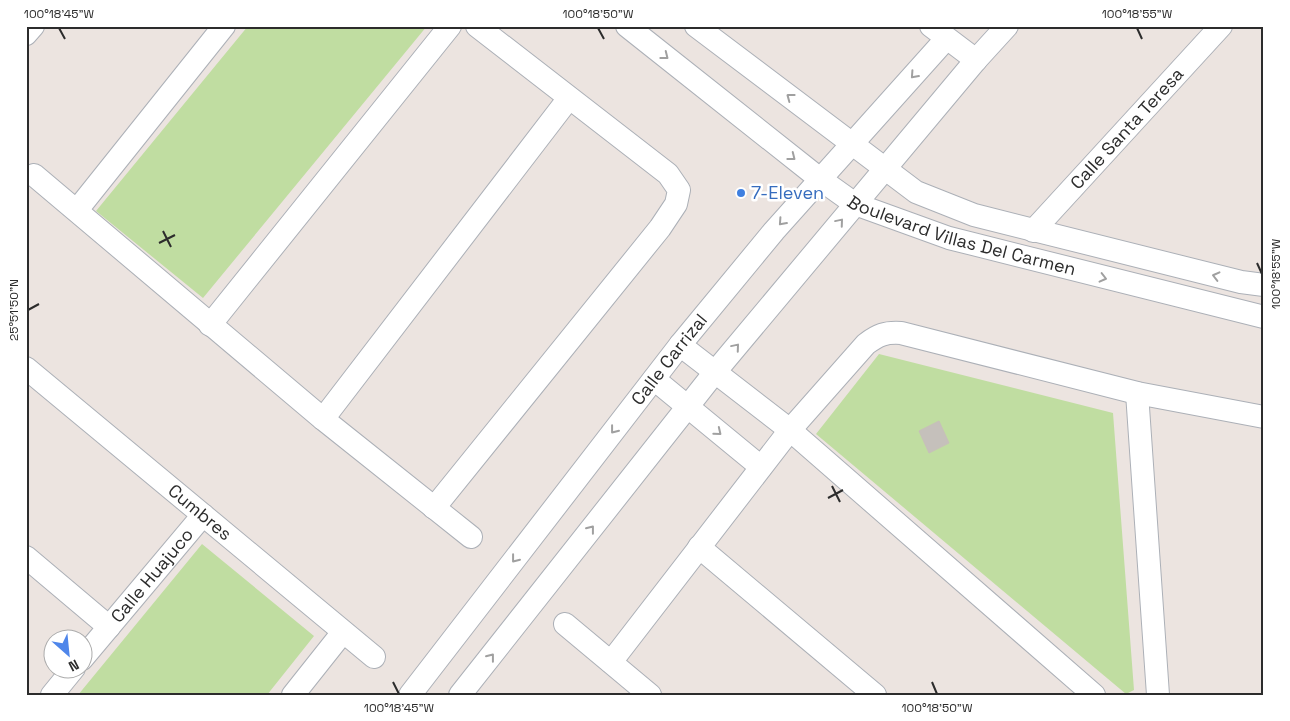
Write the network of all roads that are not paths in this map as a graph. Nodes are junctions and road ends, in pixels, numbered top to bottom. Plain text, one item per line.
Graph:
1 (33, 26) edge
2 (224, 26) edge
3 (450, 26) edge
4 (477, 26) edge
5 (626, 26) edge
6 (696, 26) edge
7 (1008, 26) edge
8 (1221, 26) edge
9 (938, 33) edge
10 (26, 34) edge
11 (976, 60) junction
12 (569, 98) junction
13 (852, 144) junction
14 (884, 170) junction
15 (34, 174) dead end
16 (820, 179) junction
17 (855, 204) junction
18 (77, 210) junction
19 (1033, 231) junction
20 (1264, 285) edge
21 (1264, 317) edge
22 (210, 325) junction
23 (680, 345) junction
24 (26, 368) edge
25 (716, 372) junction
26 (654, 379) junction
27 (1137, 393) junction
28 (688, 407) junction
29 (1264, 417) edge
30 (323, 419) junction
31 (790, 430) junction
32 (761, 467) junction
33 (434, 508) junction
34 (203, 515) junction
35 (471, 537) dead end
36 (700, 547) junction
37 (26, 557) edge
38 (565, 624) dead end
39 (109, 627) junction
40 (342, 632) junction
41 (92, 647) edge
42 (374, 657) dead end
43 (611, 662) junction
44 (66, 678) edge
45 (52, 695) edge
46 (293, 695) edge
47 (410, 695) edge
48 (460, 695) edge
49 (650, 695) edge
50 (875, 695) edge
51 (1094, 695) edge
52 (1158, 695) edge

1 - 10 street
2 - 18 street
3 - 22 street
4 - 12 street
5 -> 16 street, Boulevard Villas Del Carmen
13 -> 6 street, Boulevard Villas Del Carmen
7 - 11 street
8 - 19 street, Calle Santa Teresa
9 - 11 street
9 -> 13 street, Calle Carrizal
11 - 14 street
12 - 30 street
12 - 33 street
13 - 14 street, Boulevard Villas Del Carmen
13 - 16 street, Calle Carrizal
14 - 17 street
14 - 19 street, Boulevard Villas Del Carmen
15 - 18 street
16 - 17 street, Boulevard Villas Del Carmen
16 -> 23 street, Calle Carrizal
17 -> 21 street, Boulevard Villas Del Carmen
25 -> 17 street
18 - 22 street
20 -> 19 street, Boulevard Villas Del Carmen
22 - 30 street
23 - 25 street
23 - 26 street, Calle Carrizal
24 - 34 street, Cumbres
25 - 28 street
25 - 31 street
26 - 28 street
26 -> 47 street, Calle Carrizal
27 - 29 street
27 - 31 street
27 - 52 street
28 -> 32 street
48 -> 28 street
30 - 33 street
31 - 32 street
31 - 51 street
32 - 36 street
33 - 35 street
34 - 39 street, Calle Huajuco
34 - 40 street, Cumbres
36 - 43 street
36 - 50 street
37 - 39 street
38 - 43 street
39 - 41 street, Calle Huajuco
40 - 42 street, Cumbres
40 - 46 street
43 - 49 street
44 - 45 street

